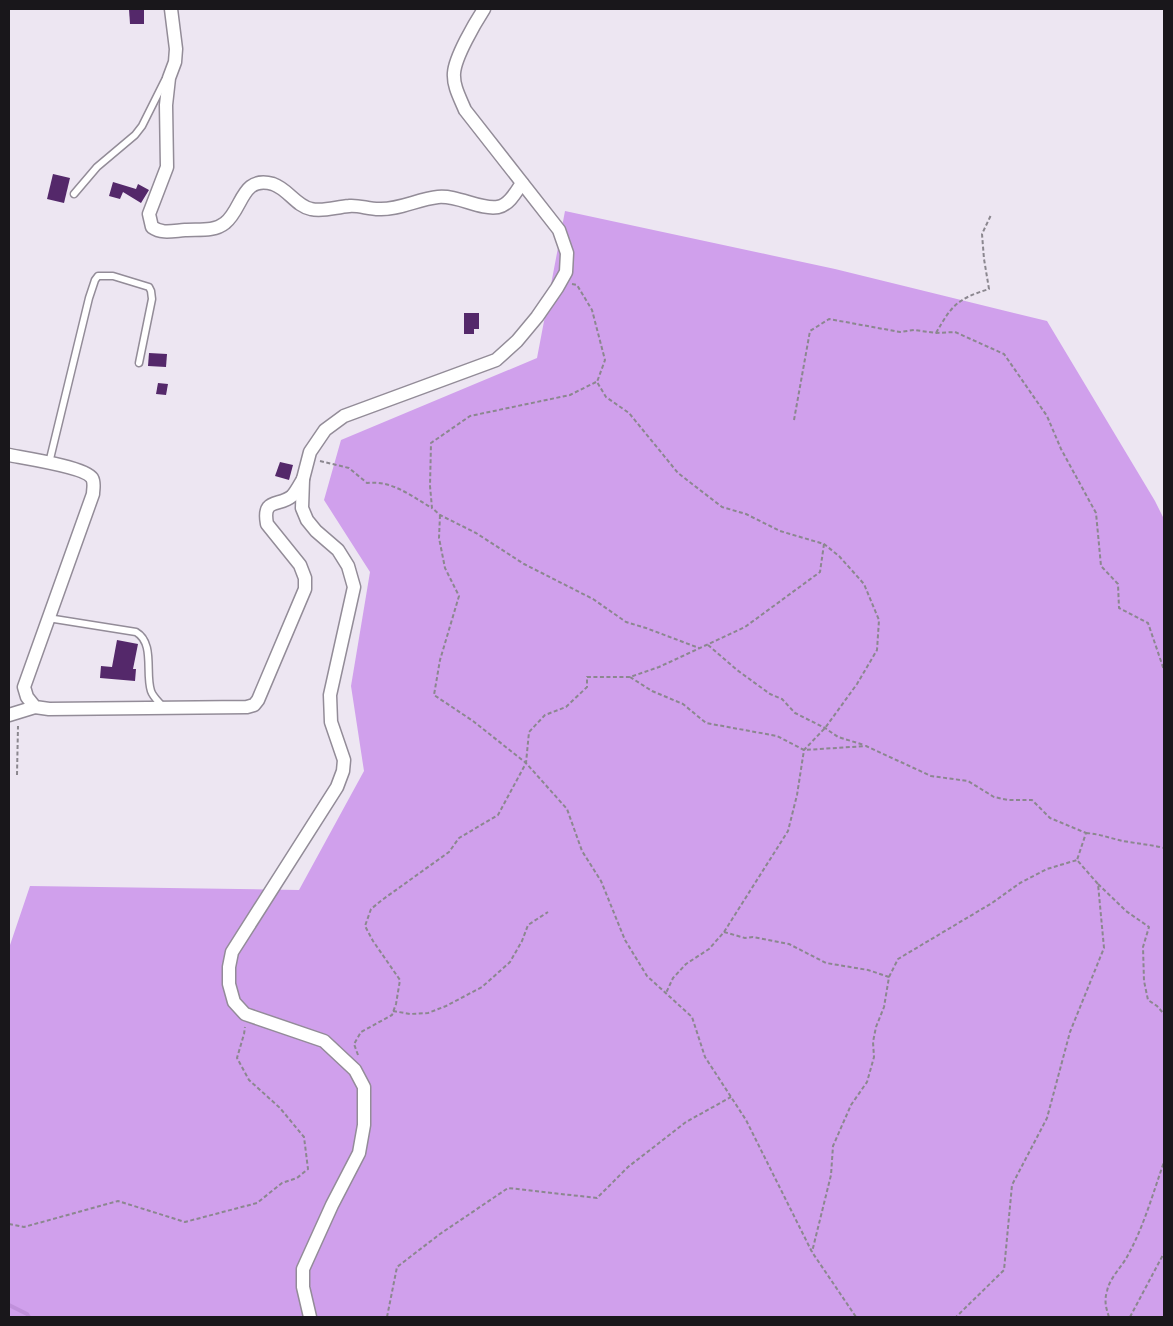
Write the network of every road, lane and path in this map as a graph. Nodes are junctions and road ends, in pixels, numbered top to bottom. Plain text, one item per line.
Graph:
1 (171, 9) edge
2 (484, 9) edge
3 (175, 62) junction
4 (522, 183) junction
5 (74, 194) dead end
6 (992, 215) dead end
7 (560, 282) junction
8 (936, 333) junction
9 (139, 364) dead end
10 (597, 382) junction
11 (794, 420) dead end
12 (9, 455) edge
13 (308, 459) junction
14 (49, 463) junction
15 (303, 479) junction
16 (432, 508) junction
17 (440, 515) junction
18 (824, 544) junction
19 (48, 618) junction
20 (708, 644) junction
21 (699, 648) junction
22 (1164, 670) edge
23 (630, 676) junction
24 (35, 707) junction
25 (164, 708) junction
26 (21, 711) junction
27 (9, 716) edge
28 (825, 728) junction
29 (866, 746) junction
30 (804, 750) junction
31 (526, 763) junction
32 (16, 775) dead end
33 (1086, 833) junction
34 (1164, 848) edge
35 (1077, 860) junction
36 (1098, 884) junction
37 (548, 912) dead end
38 (724, 932) junction
39 (889, 976) junction
40 (666, 993) junction
41 (393, 1011) junction
42 (245, 1014) junction
43 (1164, 1014) edge
44 (355, 1070) junction
45 (731, 1097) junction
46 (1164, 1162) edge
47 (9, 1224) edge
48 (812, 1252) junction
49 (1164, 1253) edge
50 (310, 1317) edge
51 (388, 1317) edge
52 (856, 1317) edge
53 (956, 1317) edge
54 (1109, 1317) edge
55 (1130, 1317) edge

1 - 3 street
2 - 4 street
3 - 4 street
3 - 5 lane
4 - 7 street
6 - 8 path
7 - 10 path
7 - 13 street
8 - 11 path
8 - 22 path
9 - 14 lane
10 - 16 path
10 - 18 path
12 - 14 street
13 - 15 street
13 - 16 path
14 - 19 street
15 - 25 street
15 - 42 street
16 - 17 path
17 - 21 path
17 - 31 path
18 - 20 path
18 - 28 path
19 - 24 street
19 - 25 lane
20 - 21 path
20 - 28 path
21 - 23 path
23 - 30 path
23 - 31 path
24 - 25 street
24 - 26 street
26 - 27 street
26 - 32 path
28 - 29 path
28 - 30 path
29 - 30 path
29 - 33 path
30 - 38 path
31 - 40 path
31 - 41 path
33 - 34 path
33 - 35 path
35 - 36 path
35 - 39 path
36 - 43 path
36 - 53 path
37 - 41 path
38 - 39 path
38 - 40 path
39 - 48 path
40 - 45 path
41 - 44 path
42 - 44 street
42 - 47 path
44 - 50 street
45 - 48 path
45 - 51 path
46 - 54 path
48 - 52 path
49 - 55 path

